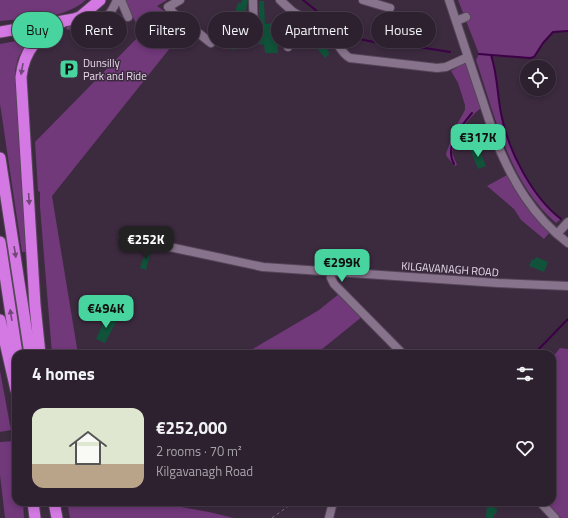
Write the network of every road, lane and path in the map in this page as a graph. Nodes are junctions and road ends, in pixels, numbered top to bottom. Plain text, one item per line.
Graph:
1 (100, 0) edge
2 (117, 0) edge
3 (121, 0) edge
4 (180, 0) edge
5 (253, 0) edge
6 (280, 0) edge
7 (363, 0) edge
8 (449, 0) edge
9 (390, 8) dead end
10 (292, 11) joint
11 (86, 12) edge
12 (111, 12) edge
13 (253, 12) edge
14 (128, 17) dead end
15 (466, 17) dead end
16 (71, 20) edge
17 (456, 21) junction
18 (64, 22) junction
19 (2, 32) edge
20 (208, 41) edge
21 (468, 57) junction
22 (0, 158) edge
23 (566, 223) edge
24 (557, 234) junction
25 (123, 236) dead end
26 (0, 242) edge
27 (568, 243) edge
28 (330, 272) junction
29 (568, 286) edge
30 (0, 320) edge
31 (15, 350) edge
32 (29, 350) edge
33 (40, 350) edge
34 (399, 350) edge
35 (12, 372) edge
36 (34, 506) edge
37 (55, 506) edge
38 (288, 506) edge
39 (332, 506) edge
40 (541, 506) edge
41 (35, 518) edge
42 (57, 518) edge
43 (272, 518) edge
44 (329, 518) edge
45 (555, 518) edge

1 - 11 highway
2 - 12 street
3 - 14 street
4 - 20 street
5 - 13 street
6 - 10 street
7 - 9 street
8 - 17 street
10 - 21 street
15 - 17 street
16 - 18 highway
17 - 21 street
18 - 19 highway
18 -> 33 highway
21 - 24 street
22 -> 32 highway
23 - 24 street
24 - 27 street
25 - 28 street, KILGAVANAGH ROAD
31 -> 26 highway
28 - 29 street, KILGAVANAGH ROAD
28 - 34 street
30 - 35 highway
36 - 41 highway
37 - 42 highway
38 - 43 path
39 - 44 street
40 - 45 street

